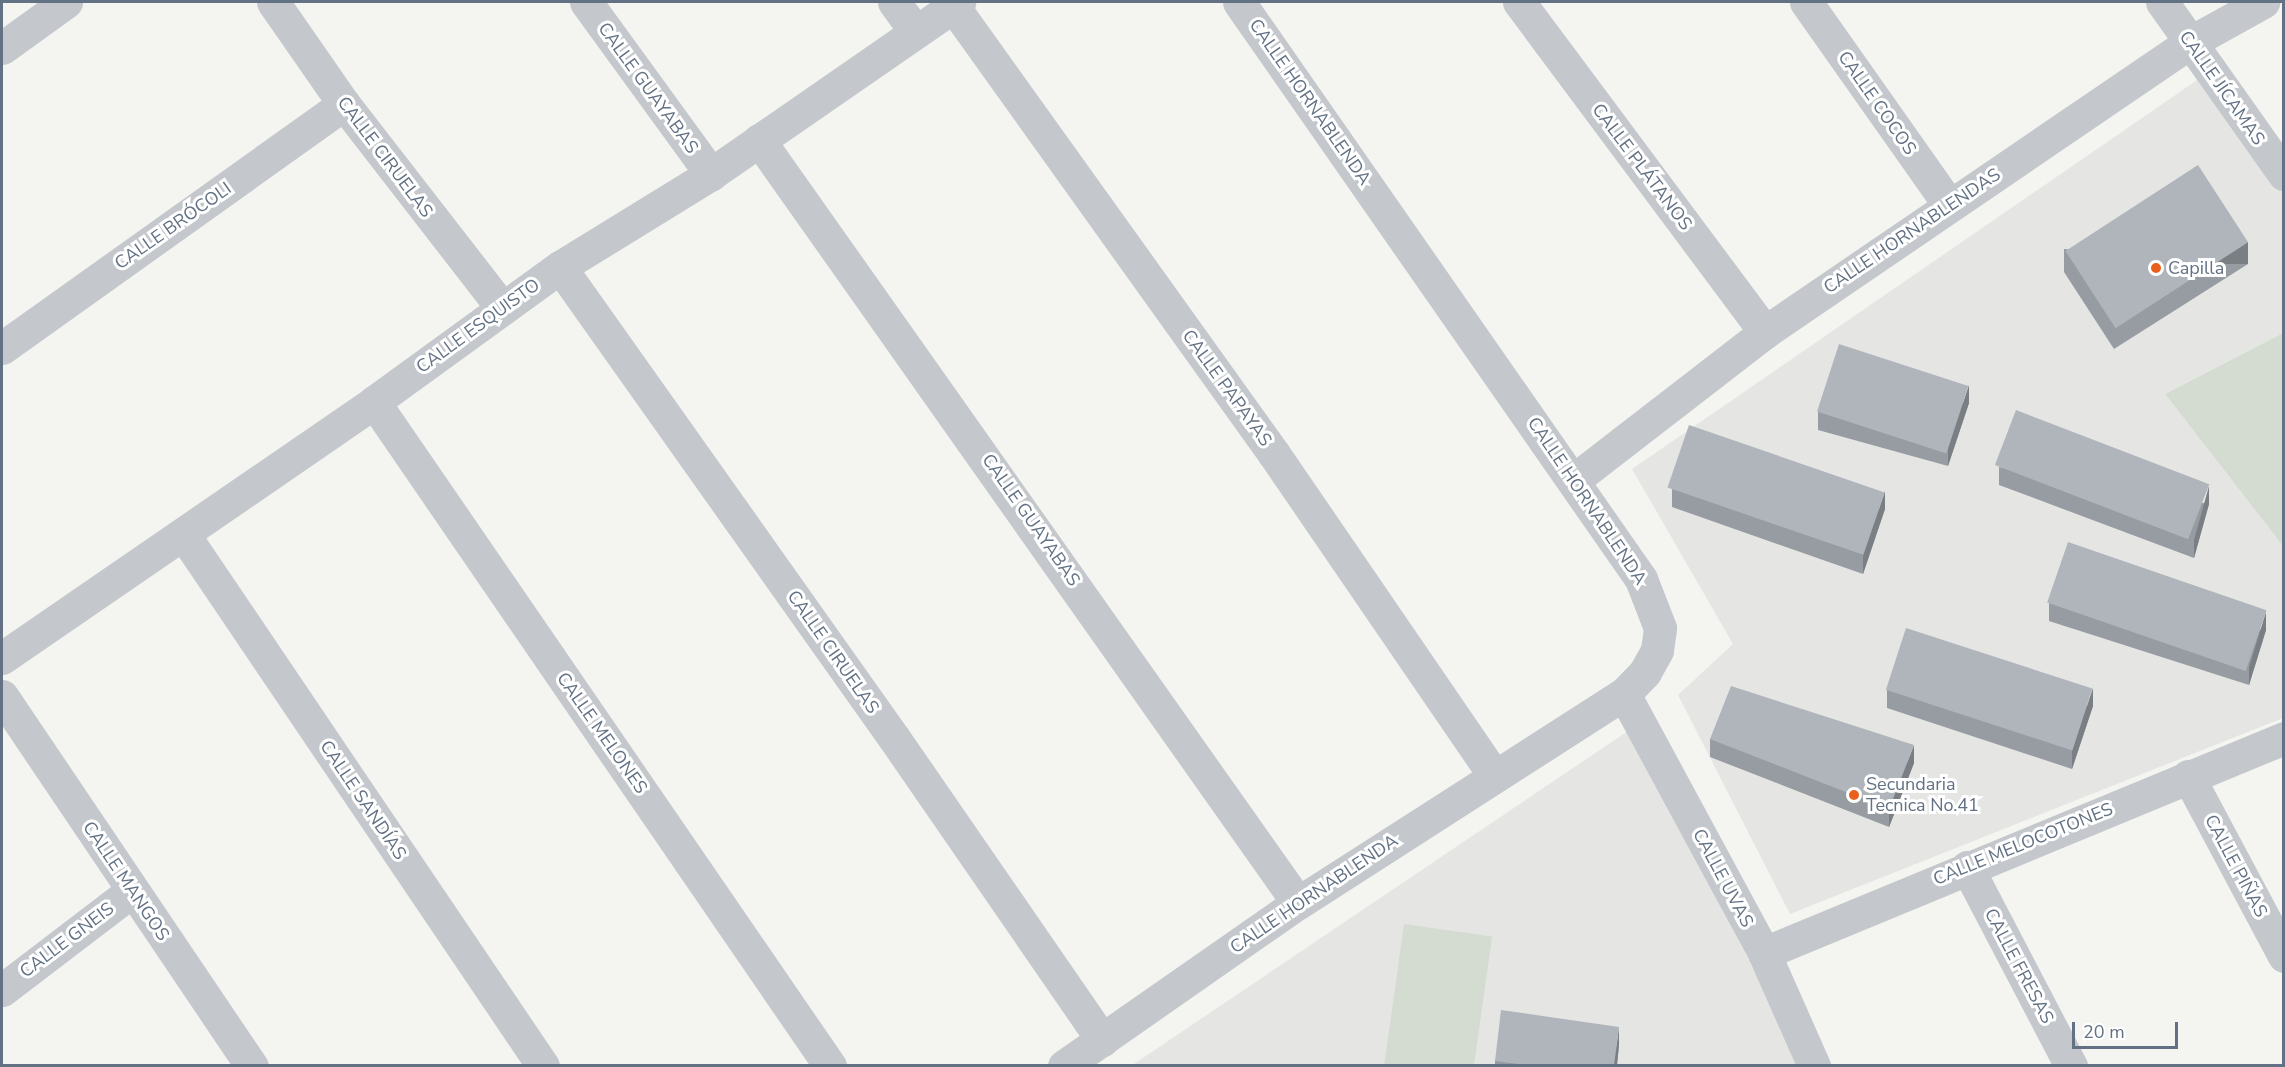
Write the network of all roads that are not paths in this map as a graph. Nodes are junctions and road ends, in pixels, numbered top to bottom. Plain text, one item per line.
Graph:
1 (66, 2) edge
2 (273, 2) edge
3 (586, 2) edge
4 (894, 2) edge
5 (1239, 2) edge
6 (1518, 2) edge
7 (1806, 2) edge
8 (2162, 2) edge
9 (2263, 2) edge
10 (956, 4) edge
11 (916, 32) junction
12 (2189, 43) junction
13 (2, 48) edge
14 (344, 104) junction
15 (759, 140) junction
16 (711, 174) junction
17 (2283, 174) edge
18 (1949, 205) junction
19 (560, 267) junction
20 (502, 308) junction
21 (1765, 332) junction
22 (2, 348) edge
23 (374, 402) junction
24 (1575, 479) junction
25 (184, 535) junction
26 (2, 658) edge
27 (1624, 694) junction
28 (2, 696) edge
29 (2283, 738) edge
30 (1494, 775) junction
31 (2188, 776) junction
32 (1967, 867) junction
33 (132, 891) junction
34 (1299, 903) junction
35 (1764, 953) junction
36 (2283, 956) edge
37 (2, 990) edge
38 (1102, 1040) junction
39 (252, 1065) edge
40 (543, 1065) edge
41 (830, 1065) edge
42 (1064, 1065) edge
43 (1814, 1065) edge
44 (2071, 1065) edge

1 - 13 street
2 - 14 street, CALLE CIRUELAS
3 - 16 street, CALLE GUAYABAS
4 - 11 street
5 - 24 street, CALLE HORNABLENDA
6 - 21 street, CALLE PLÁTANOS
7 - 18 street, CALLE COCOS
8 - 12 street, CALLE JÍCAMAS
9 - 12 street, CALLE HORNABLENDAS
10 - 11 street, CALLE ESQUISTO
10 - 30 street, CALLE PAPAYAS
11 - 15 street, CALLE ESQUISTO
12 - 17 street, CALLE JÍCAMAS
12 - 18 street, CALLE HORNABLENDAS
14 - 20 street, CALLE CIRUELAS
14 - 22 street, CALLE BRÓCOLI
15 - 16 street, CALLE ESQUISTO
15 - 34 street, CALLE GUAYABAS
16 - 19 street, CALLE ESQUISTO
18 - 21 street, CALLE HORNABLENDAS
19 - 20 street, CALLE ESQUISTO
19 - 38 street, CALLE CIRUELAS
20 - 23 street, CALLE ESQUISTO
21 - 24 street, CALLE HORNABLENDAS
23 - 25 street, CALLE ESQUISTO
23 - 41 street, CALLE MELONES
24 - 27 street, CALLE HORNABLENDA
25 - 26 street, CALLE ESQUISTO
25 - 40 street, CALLE SANDÍAS
27 - 30 street, CALLE HORNABLENDA
27 - 35 street, CALLE UVAS
28 - 33 street, CALLE MANGOS
29 - 31 street, CALLE MELOCOTONES
30 - 34 street, CALLE HORNABLENDA
31 - 32 street, CALLE MELOCOTONES
31 - 36 street, CALLE PIÑAS
32 - 35 street, CALLE MELOCOTONES
32 - 44 street, CALLE FRESAS
33 - 37 street, CALLE GNEIS
33 - 39 street, CALLE MANGOS
34 - 38 street, CALLE HORNABLENDA
35 - 43 street, CALLE UVAS
38 - 42 street, CALLE HORNABLENDA

